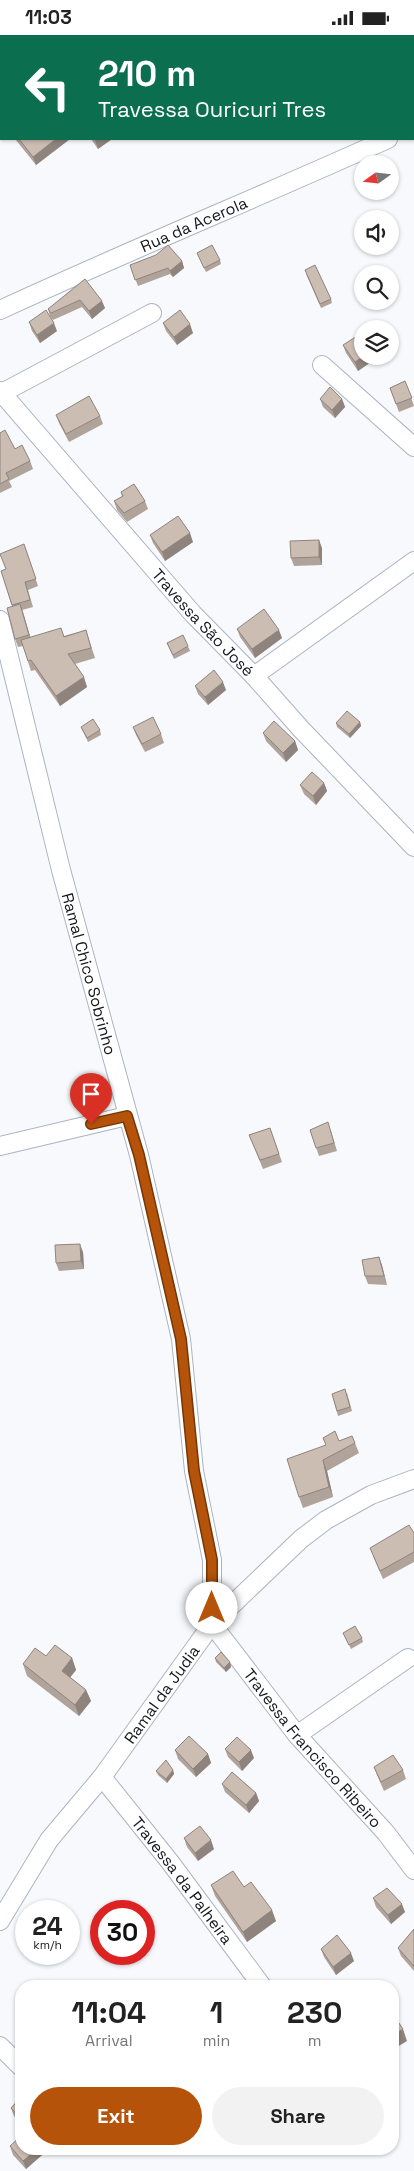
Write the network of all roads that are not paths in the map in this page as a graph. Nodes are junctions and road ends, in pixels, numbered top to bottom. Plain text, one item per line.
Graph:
1 (386, 140) edge
2 (0, 310) edge
3 (152, 313) dead end
4 (322, 365) dead end
5 (1, 392) edge
6 (414, 447) edge
7 (414, 561) edge
8 (0, 621) edge
9 (254, 676) junction
10 (413, 843) edge
11 (127, 1116) junction
12 (0, 1146) edge
13 (414, 1479) edge
14 (212, 1623) junction
15 (408, 1658) dead end
16 (297, 1735) junction
17 (102, 1777) junction
18 (414, 1870) edge
19 (0, 1921) edge
20 (258, 1980) edge
21 (0, 2046) edge
22 (15, 2061) edge

1 - 2 street, Rua da Acerola
3 - 5 street
4 - 6 street
5 - 9 street, Travessa São José
7 - 9 street
8 - 11 street, Ramal Chico Sobrinho
9 - 10 street, Travessa São José
11 - 12 street
11 - 14 street, Ramal Chico Sobrinho
13 - 14 street, Ramal da Judia
14 - 16 street, Travessa Francisco Ribeiro
14 - 17 street, Ramal da Judia
15 - 16 street
16 - 18 street, Travessa Francisco Ribeiro
17 - 19 street, Ramal da Judia
17 - 20 street, Travessa da Palheira
21 - 22 street

